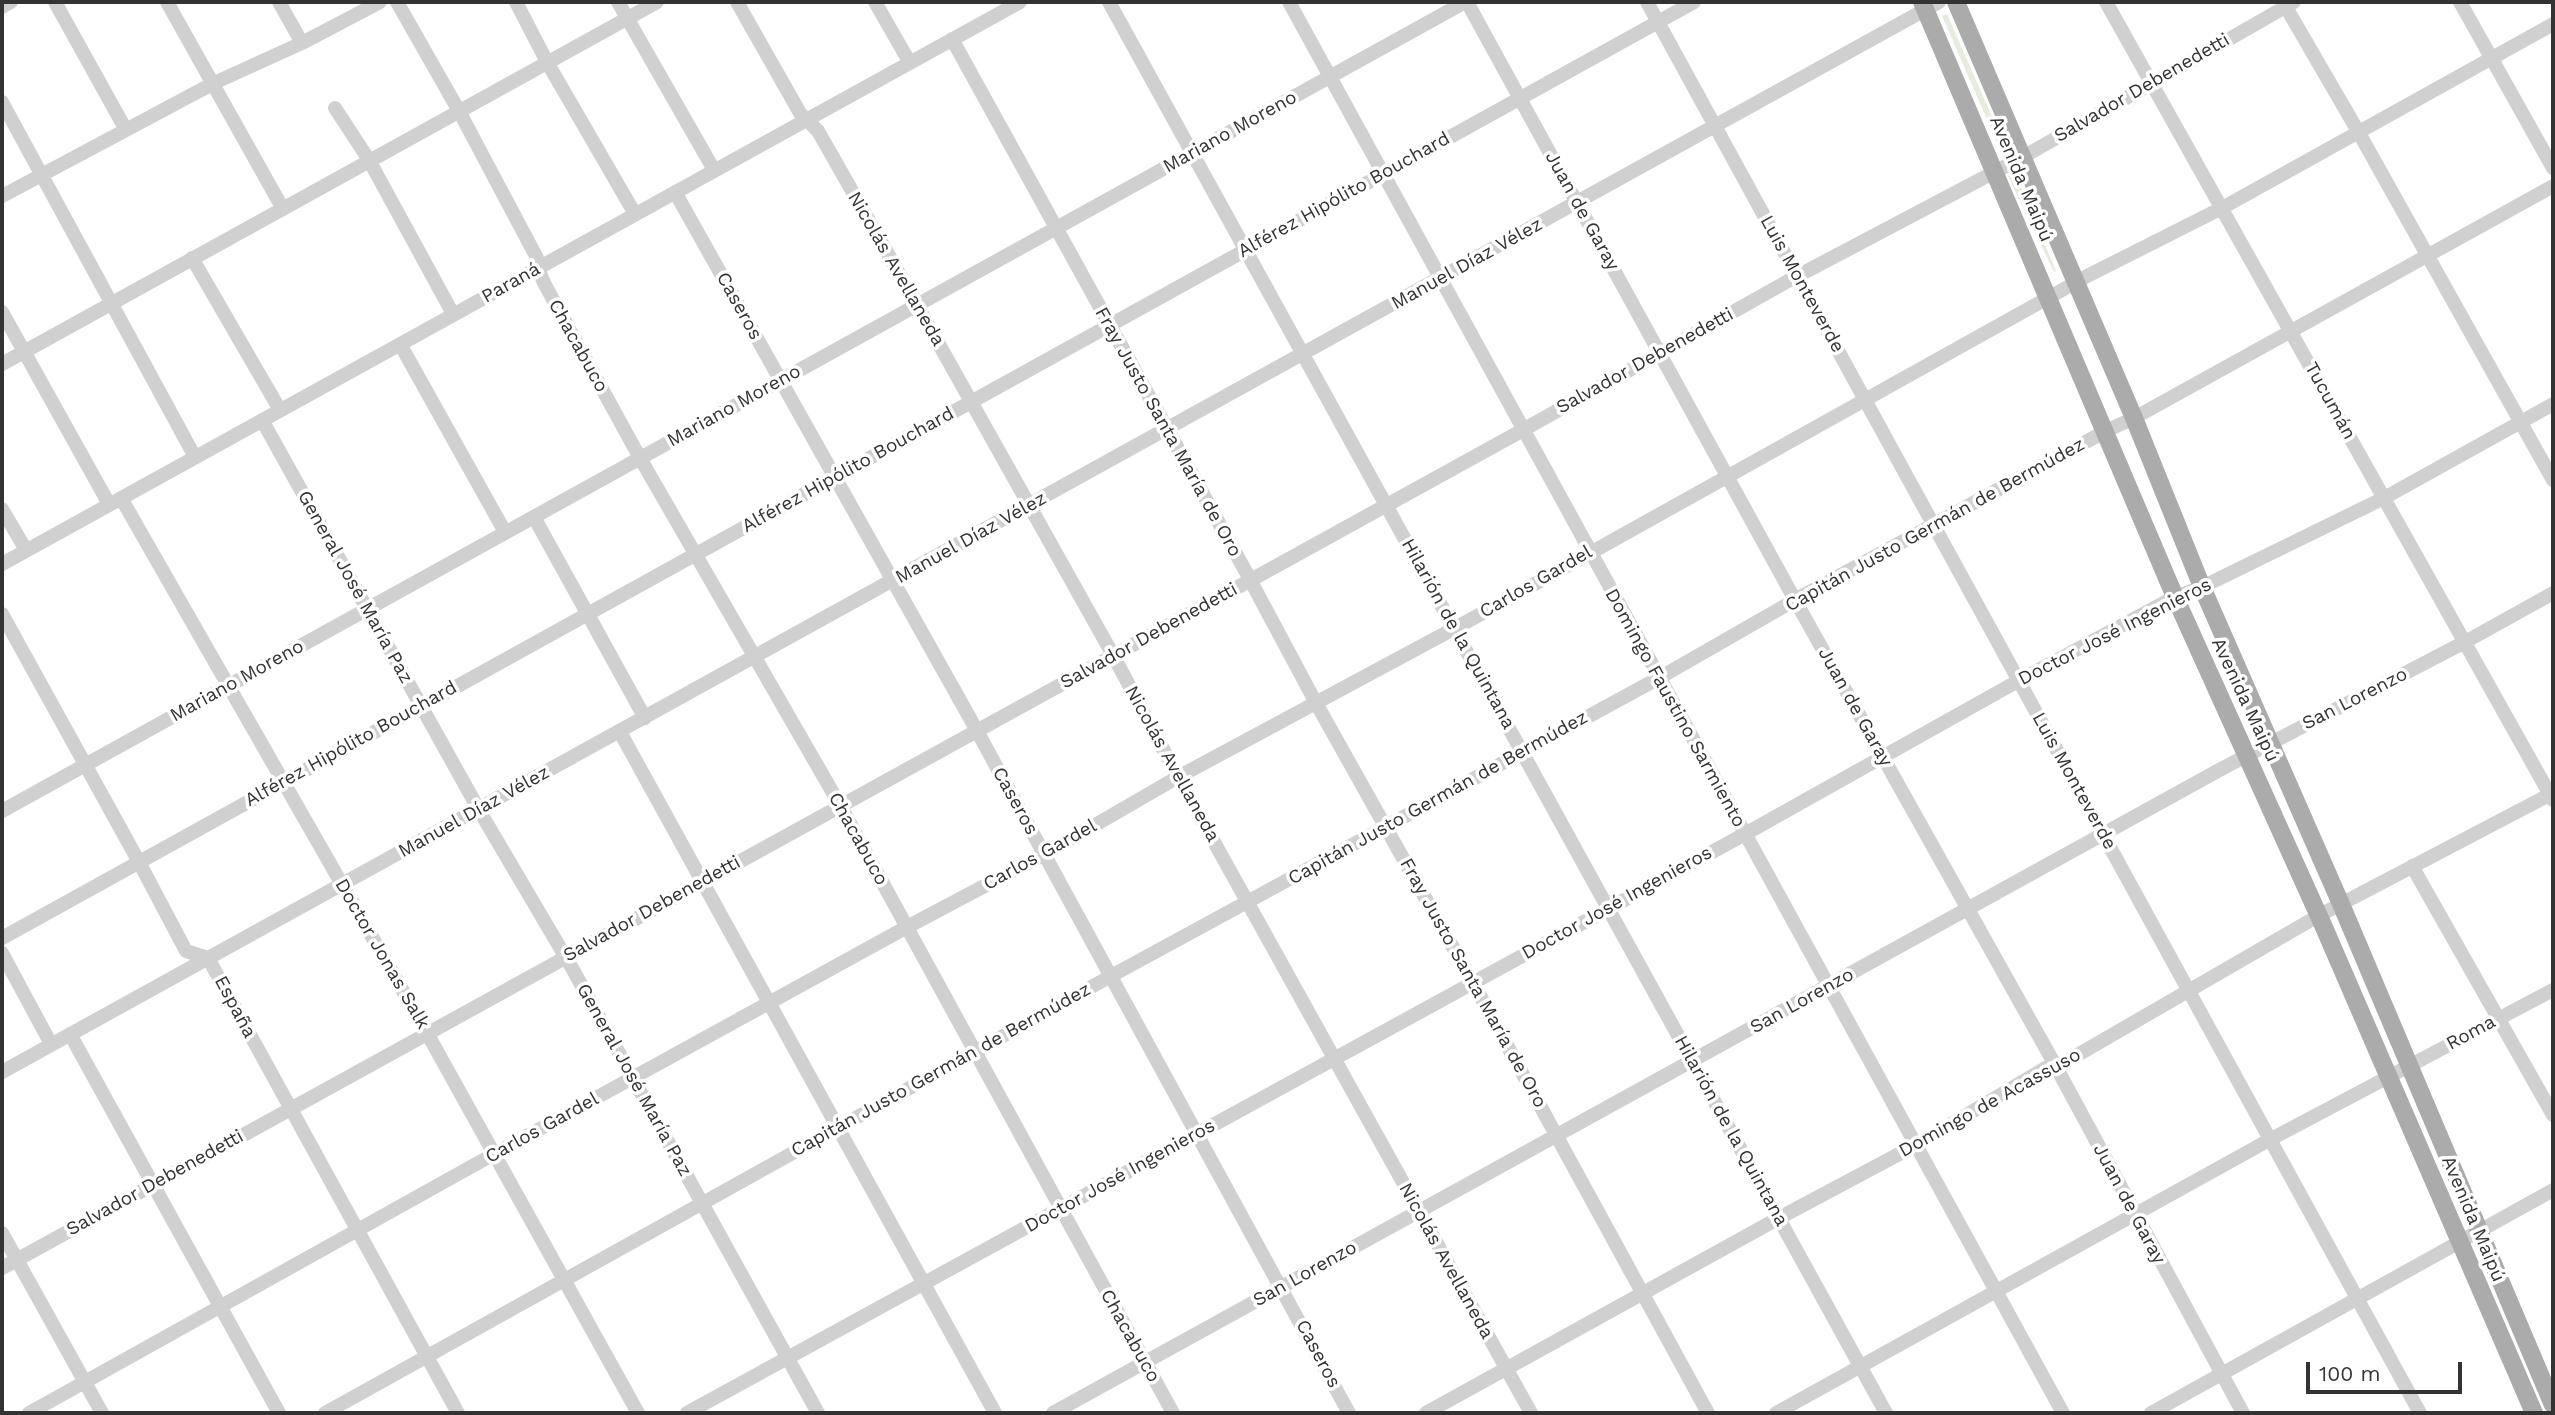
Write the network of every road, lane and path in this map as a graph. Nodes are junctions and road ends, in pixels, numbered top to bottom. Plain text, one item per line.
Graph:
1 (11, 2) edge
2 (55, 2) edge
3 (167, 2) edge
4 (279, 2) edge
5 (380, 2) edge
6 (397, 2) edge
7 (516, 2) edge
8 (618, 2) edge
9 (657, 2) edge
10 (737, 2) edge
11 (875, 2) edge
12 (1020, 2) edge
13 (1109, 2) edge
14 (1289, 2) edge
15 (1466, 2) edge
16 (1647, 2) edge
17 (1694, 2) edge
18 (1956, 2) edge
19 (2106, 2) edge
20 (2460, 2) edge
21 (2288, 3) edge
22 (1929, 4) edge
23 (2, 7) edge
24 (627, 18) junction
25 (1658, 21) junction
26 (2553, 23) edge
27 (952, 40) junction
28 (302, 43) junction
29 (2493, 59) junction
30 (547, 62) junction
31 (910, 63) junction
32 (1330, 77) junction
33 (2150, 82) junction
34 (214, 83) junction
35 (1520, 98) junction
36 (2, 102) edge
37 (335, 108) dead end
38 (459, 111) junction
39 (807, 120) junction
40 (1716, 126) junction
41 (126, 131) junction
42 (2359, 132) junction
43 (1191, 153) junction
44 (2023, 157) junction
45 (369, 160) junction
46 (2553, 168) edge
47 (714, 170) junction
48 (1994, 171) junction
49 (42, 173) junction
50 (1383, 173) junction
51 (2553, 186) edge
52 (675, 192) junction
53 (2, 196) edge
54 (1577, 203) junction
55 (2222, 208) junction
56 (283, 209) junction
57 (635, 214) junction
58 (1056, 228) junction
59 (1245, 250) junction
60 (2427, 255) junction
61 (192, 258) junction
62 (538, 268) junction
63 (1796, 277) junction
64 (1440, 279) junction
65 (2075, 283) junction
66 (2049, 297) junction
67 (110, 304) junction
68 (917, 305) junction
69 (2, 312) edge
70 (453, 314) junction
71 (1109, 325) junction
72 (2290, 330) junction
73 (400, 344) junction
74 (25, 351) junction
75 (1660, 352) junction
76 (1302, 355) junction
77 (2, 364) edge
78 (780, 380) junction
79 (1866, 399) junction
80 (971, 401) junction
81 (2553, 404) edge
82 (280, 410) junction
83 (2134, 418) junction
84 (262, 420) junction
85 (2521, 422) junction
86 (1167, 430) junction
87 (1523, 430) junction
88 (2106, 431) junction
89 (195, 457) junction
90 (640, 458) junction
91 (1728, 475) junction
92 (835, 477) junction
93 (2553, 480) edge
94 (2384, 498) junction
95 (115, 501) junction
96 (1385, 505) junction
97 (1029, 506) junction
98 (2, 509) edge
99 (534, 517) junction
100 (1933, 524) junction
101 (505, 532) junction
102 (26, 550) junction
103 (1590, 552) junction
104 (696, 554) junction
105 (2, 564) edge
106 (1251, 580) junction
107 (893, 581) junction
108 (2202, 587) junction
109 (2553, 593) edge
110 (2175, 597) junction
111 (1796, 600) junction
112 (367, 609) junction
113 (2, 614) edge
114 (587, 614) junction
115 (1454, 629) junction
116 (2465, 642) junction
117 (1113, 655) junction
118 (755, 657) junction
119 (1659, 678) junction
120 (2018, 681) junction
121 (229, 685) junction
122 (1316, 703) junction
123 (421, 706) junction
124 (645, 718) junction
125 (976, 730) junction
126 (620, 732) junction
127 (2270, 743) junction
128 (1524, 752) junction
129 (2248, 755) junction
130 (1882, 756) junction
131 (85, 765) junction
132 (1178, 777) junction
133 (284, 781) junction
134 (2552, 796) edge
135 (840, 805) junction
136 (479, 810) junction
137 (2, 811) edge
138 (1386, 825) junction
139 (1745, 834) junction
140 (2104, 835) junction
141 (1045, 854) junction
142 (139, 862) junction
143 (2412, 866) junction
144 (702, 881) junction
145 (342, 886) junction
146 (1249, 902) junction
147 (2341, 904) junction
148 (1607, 908) junction
149 (1967, 910) junction
150 (2318, 916) junction
151 (907, 927) junction
152 (2, 938) edge
153 (2, 953) edge
154 (566, 957) junction
155 (208, 958) junction
156 (1111, 976) junction
157 (1473, 983) junction
158 (1828, 986) junction
159 (2189, 989) junction
160 (2553, 990) edge
161 (769, 1003) junction
162 (2498, 1019) junction
163 (427, 1033) junction
164 (70, 1034) junction
165 (51, 1044) junction
166 (975, 1052) junction
167 (1335, 1058) junction
168 (1692, 1061) junction
169 (2054, 1063) junction
170 (2410, 1066) junction
171 (2, 1072) edge
172 (2389, 1076) junction
173 (633, 1078) junction
174 (290, 1109) junction
175 (2553, 1115) edge
176 (838, 1127) junction
177 (1198, 1133) junction
178 (1556, 1136) junction
179 (2271, 1139) junction
180 (1916, 1145) junction
181 (494, 1154) junction
182 (153, 1184) junction
183 (2553, 1190) edge
184 (701, 1203) junction
185 (1060, 1209) junction
186 (1419, 1212) junction
187 (2135, 1216) junction
188 (1779, 1218) junction
189 (358, 1230) junction
190 (2478, 1231) junction
191 (2, 1233) edge
192 (2460, 1241) junction
193 (17, 1259) junction
194 (2, 1268) edge
195 (564, 1278) junction
196 (925, 1284) junction
197 (1282, 1287) junction
198 (1997, 1292) junction
199 (1643, 1294) junction
200 (2357, 1297) junction
201 (219, 1306) junction
202 (427, 1355) junction
203 (788, 1359) junction
204 (1145, 1363) junction
205 (1861, 1367) junction
206 (1507, 1370) junction
207 (2222, 1374) junction
208 (85, 1383) junction
209 (2552, 1401) edge
210 (2530, 1412) edge
211 (29, 1413) edge
212 (102, 1413) edge
213 (279, 1413) edge
214 (325, 1413) edge
215 (458, 1413) edge
216 (638, 1413) edge
217 (687, 1413) edge
218 (818, 1413) edge
219 (995, 1413) edge
220 (1053, 1413) edge
221 (1173, 1413) edge
222 (1349, 1413) edge
223 (1426, 1413) edge
224 (1531, 1413) edge
225 (1708, 1413) edge
226 (1776, 1413) edge
227 (1886, 1413) edge
228 (2063, 1413) edge
229 (2151, 1413) edge
230 (2243, 1413) edge
231 (2420, 1413) edge

1 - 23 street
2 - 41 street
3 - 34 street
4 - 28 street
5 - 28 street
6 - 38 street, Chacabuco
7 - 30 street
8 - 24 street
9 - 24 street
10 - 39 street, Nicolás Avellaneda
11 - 31 street
12 - 27 street, Paraná
13 - 43 street, Hilarión de la Quintana
14 - 32 street, Domingo Faustino Sarmiento
15 - 32 street, Mariano Moreno
15 - 35 street, Juan de Garay
16 - 25 street, Luis Monteverde
17 - 25 street, Alférez Hipólito Bouchard
18 - 44 main road, Avenida Maipú
19 - 33 street, Tucumán
20 - 29 street
21 - 33 street, Salvador Debenedetti
21 - 42 street
22 - 40 street, Manuel Díaz Vélez
22 - 48 main road, Avenida Maipú
24 - 30 street
24 - 47 street
25 - 35 street, Alférez Hipólito Bouchard
25 - 40 street, Luis Monteverde
26 - 29 street, Carlos Gardel
27 - 31 street, Paraná
27 - 58 street, Fray Justo Santa María de Oro
28 - 34 street
29 - 42 street, Carlos Gardel
29 - 46 street
30 - 38 street
30 - 57 street
31 - 39 street, Paraná
32 - 43 street, Mariano Moreno
32 - 50 street, Domingo Faustino Sarmiento
33 - 44 street, Salvador Debenedetti
33 - 55 street, Tucumán
34 - 41 street
34 - 56 street
35 - 50 street, Alférez Hipólito Bouchard
35 - 54 street, Juan de Garay
36 - 49 street
37 - 45 street
38 - 45 street
38 - 62 street, Chacabuco
39 - 47 street, Paraná
39 - 68 street, Nicolás Avellaneda
40 - 54 street, Manuel Díaz Vélez
40 - 63 street, Luis Monteverde
41 - 49 street
42 - 55 street, Carlos Gardel
42 - 60 street
43 - 58 street, Mariano Moreno
43 - 59 street, Hilarión de la Quintana
44 - 48 street, Salvador Debenedetti
44 - 65 main road, Avenida Maipú
45 - 56 street
45 - 70 street
47 - 52 street, Paraná
48 - 63 street, Salvador Debenedetti
48 - 66 main road, Avenida Maipú
49 - 53 street
49 - 67 street
50 - 59 street, Alférez Hipólito Bouchard
50 - 64 street, Domingo Faustino Sarmiento
51 - 60 street, Capitán Justo Germán de Bermúdez
52 - 57 street, Paraná
52 - 78 street, Caseros
54 - 64 street, Manuel Díaz Vélez
54 - 75 street, Juan de Garay
55 - 65 street, Carlos Gardel
55 - 72 street, Tucumán
56 - 61 street
57 - 62 street, Paraná
58 - 68 street, Mariano Moreno
58 - 71 street, Fray Justo Santa María de Oro
59 - 71 street, Alférez Hipólito Bouchard
59 - 76 street, Hilarión de la Quintana
60 - 72 street, Capitán Justo Germán de Bermúdez
60 - 85 street
61 - 67 street
61 - 82 street
62 - 70 street, Paraná
62 - 90 street, Chacabuco
63 - 75 street, Salvador Debenedetti
63 - 79 street, Luis Monteverde
64 - 76 street, Manuel Díaz Vélez
64 - 87 street, Domingo Faustino Sarmiento
65 - 66 street, Carlos Gardel
65 - 83 main road, Avenida Maipú
66 - 79 street, Carlos Gardel
66 - 88 main road, Avenida Maipú
67 - 74 street
67 - 89 street
68 - 78 street, Mariano Moreno
68 - 80 street, Nicolás Avellaneda
69 - 74 street, Doctor Jonas Salk
70 - 73 street, Paraná
71 - 80 street, Alférez Hipólito Bouchard
71 - 86 street, Fray Justo Santa María de Oro
72 - 83 street, Capitán Justo Germán de Bermúdez
72 - 94 street, Tucumán
73 - 82 street, Paraná
73 - 101 street
74 - 77 street
74 - 95 street, Doctor Jonas Salk
75 - 87 street, Salvador Debenedetti
75 - 91 street, Juan de Garay
76 - 86 street, Manuel Díaz Vélez
76 - 96 street, Hilarión de la Quintana
78 - 90 street, Mariano Moreno
78 - 92 street, Caseros
79 - 91 street, Carlos Gardel
79 - 100 street, Luis Monteverde
80 - 92 street, Alférez Hipólito Bouchard
80 - 97 street, Nicolás Avellaneda
81 - 85 street, Doctor José Ingenieros
82 - 84 street, Paraná
83 - 88 street, Capitán Justo Germán de Bermúdez
83 - 108 main road, Avenida Maipú
84 - 89 street, Paraná
84 - 112 street, General José María Paz
85 - 93 street
85 - 94 street, Doctor José Ingenieros
86 - 97 street, Manuel Díaz Vélez
86 - 106 street, Fray Justo Santa María de Oro
87 - 96 street, Salvador Debenedetti
87 - 103 street, Domingo Faustino Sarmiento
88 - 100 street, Capitán Justo Germán de Bermúdez
88 - 110 main road, Avenida Maipú
89 - 95 street, Paraná
90 - 99 street, Mariano Moreno
90 - 104 street, Chacabuco
91 - 103 street, Carlos Gardel
91 - 111 street, Juan de Garay
92 - 104 street, Alférez Hipólito Bouchard
92 - 107 street, Caseros
94 - 108 street, Doctor José Ingenieros
94 - 116 street, Tucumán
95 - 102 street, Paraná
95 - 121 street, Doctor Jonas Salk
96 - 106 street, Salvador Debenedetti
96 - 115 street, Hilarión de la Quintana
97 - 107 street, Manuel Díaz Vélez
97 - 117 street, Nicolás Avellaneda
98 - 102 street
99 - 101 street, Mariano Moreno
99 - 114 street
100 - 111 street, Capitán Justo Germán de Bermúdez
100 - 120 street, Luis Monteverde
101 - 112 street, Mariano Moreno
102 - 105 street, Paraná
103 - 115 street, Carlos Gardel
103 - 119 street, Domingo Faustino Sarmiento
104 - 114 street, Alférez Hipólito Bouchard
104 - 118 street, Chacabuco
106 - 117 street, Salvador Debenedetti
106 - 122 street, Fray Justo Santa María de Oro
107 - 118 street, Manuel Díaz Vélez
107 - 125 street, Caseros
108 - 110 street, Doctor José Ingenieros
108 - 127 main road, Avenida Maipú
109 - 116 street, San Lorenzo
110 - 120 street, Doctor José Ingenieros
110 - 129 main road, Avenida Maipú
111 - 119 street, Capitán Justo Germán de Bermúdez
111 - 130 street, Juan de Garay
112 - 121 street, Mariano Moreno
112 - 123 street, General José María Paz
113 - 131 street, España
114 - 123 street, Alférez Hipólito Bouchard
114 - 124 street
115 - 122 street, Carlos Gardel
115 - 128 street, Hilarión de la Quintana
116 - 127 street, San Lorenzo
116 - 134 street, Tucumán
117 - 125 street, Salvador Debenedetti
117 - 132 street, Nicolás Avellaneda
118 - 124 street, Manuel Díaz Vélez
118 - 135 street, Chacabuco
119 - 128 street, Capitán Justo Germán de Bermúdez
119 - 139 street, Domingo Faustino Sarmiento
120 - 130 street, Doctor José Ingenieros
120 - 140 street, Luis Monteverde
121 - 131 street, Mariano Moreno
121 - 133 street, Doctor Jonas Salk
122 - 132 street, Carlos Gardel
122 - 138 street, Fray Justo Santa María de Oro
123 - 133 street, Alférez Hipólito Bouchard
123 - 136 street, General José María Paz
124 - 126 street, Manuel Díaz Vélez
125 - 135 street, Salvador Debenedetti
125 - 141 street, Caseros
126 - 136 street, Manuel Díaz Vélez
126 - 144 street
127 - 129 street, San Lorenzo
127 - 147 main road, Avenida Maipú
128 - 138 street, Capitán Justo Germán de Bermúdez
128 - 148 street, Hilarión de la Quintana
129 - 140 street, San Lorenzo
129 - 150 main road, Avenida Maipú
130 - 139 street, Doctor José Ingenieros
130 - 149 street, Juan de Garay
131 - 137 street, Mariano Moreno
131 - 142 street, España
132 - 141 street, Carlos Gardel
132 - 146 street, Nicolás Avellaneda
133 - 142 street, Alférez Hipólito Bouchard
133 - 145 street, Doctor Jonas Salk
134 - 143 street, Domingo de Acassuso
135 - 144 street, Salvador Debenedetti
135 - 151 street, Chacabuco
136 - 145 street, Manuel Díaz Vélez
136 - 154 street, General José María Paz
138 - 146 street, Capitán Justo Germán de Bermúdez
138 - 157 street, Fray Justo Santa María de Oro
139 - 148 street, Doctor José Ingenieros
139 - 158 street, Domingo Faustino Sarmiento
140 - 149 street, San Lorenzo
140 - 159 street, Luis Monteverde
141 - 151 street, Carlos Gardel
141 - 156 street, Caseros
142 - 152 street, Alférez Hipólito Bouchard
142 - 155 street, España
143 - 147 street, Domingo de Acassuso
143 - 162 street
144 - 154 street, Salvador Debenedetti
144 - 161 street
145 - 155 street, Manuel Díaz Vélez
145 - 163 street, Doctor Jonas Salk
146 - 156 street, Capitán Justo Germán de Bermúdez
146 - 167 street, Nicolás Avellaneda
147 - 150 street, Domingo de Acassuso
147 - 170 main road, Avenida Maipú
148 - 157 street, Doctor José Ingenieros
148 - 168 street, Hilarión de la Quintana
149 - 158 street, San Lorenzo
149 - 169 street, Juan de Garay
150 - 159 street, Domingo de Acassuso
150 - 172 main road, Avenida Maipú
151 - 161 street, Carlos Gardel
151 - 166 street, Chacabuco
153 - 165 street
154 - 163 street, Salvador Debenedetti
154 - 173 street, General José María Paz
155 - 164 street, Manuel Díaz Vélez
155 - 174 street, España
156 - 166 street, Capitán Justo Germán de Bermúdez
156 - 177 street, Caseros
157 - 167 street, Doctor José Ingenieros
157 - 178 street, Fray Justo Santa María de Oro
158 - 168 street, San Lorenzo
158 - 180 street, Domingo Faustino Sarmiento
159 - 169 street, Domingo de Acassuso
159 - 179 street, Luis Monteverde
160 - 162 street, Roma
161 - 173 street, Carlos Gardel
161 - 176 street
162 - 170 street, Roma
162 - 175 street
163 - 174 street, Salvador Debenedetti
163 - 181 street, Doctor Jonas Salk
164 - 165 street, Manuel Díaz Vélez
164 - 182 street
165 - 171 street, Manuel Díaz Vélez
166 - 176 street, Capitán Justo Germán de Bermúdez
166 - 185 street, Chacabuco
167 - 177 street, Doctor José Ingenieros
167 - 186 street, Nicolás Avellaneda
168 - 178 street, San Lorenzo
168 - 188 street, Hilarión de la Quintana
169 - 180 street, Domingo de Acassuso
169 - 187 street, Juan de Garay
170 - 172 street, Roma
170 - 190 main road, Avenida Maipú
172 - 179 street, Roma
172 - 192 main road, Avenida Maipú
173 - 181 street, Carlos Gardel
173 - 184 street, General José María Paz
174 - 182 street, Salvador Debenedetti
174 - 189 street, España
176 - 184 street, Capitán Justo Germán de Bermúdez
176 - 196 street
177 - 185 street, Doctor José Ingenieros
177 - 197 street, Caseros
178 - 186 street, San Lorenzo
178 - 199 street, Fray Justo Santa María de Oro
179 - 187 street, Roma
179 - 200 street, Luis Monteverde
180 - 188 street, Domingo de Acassuso
180 - 198 street, Domingo Faustino Sarmiento
181 - 189 street, Carlos Gardel
181 - 195 street, Doctor Jonas Salk
182 - 193 street, Salvador Debenedetti
182 - 201 street
183 - 190 street
184 - 195 street, Capitán Justo Germán de Bermúdez
184 - 203 street, General José María Paz
185 - 196 street, Doctor José Ingenieros
185 - 204 street, Chacabuco
186 - 197 street, San Lorenzo
186 - 206 street, Nicolás Avellaneda
187 - 198 street, Roma
187 - 207 street, Juan de Garay
188 - 199 street, Domingo de Acassuso
188 - 205 street, Hilarión de la Quintana
189 - 201 street, Carlos Gardel
189 - 202 street, España
190 - 192 street
190 - 209 main road, Avenida Maipú
191 - 193 street
192 - 200 street
192 - 210 main road, Avenida Maipú
193 - 194 street, Salvador Debenedetti
193 - 208 street
195 - 202 street, Capitán Justo Germán de Bermúdez
195 - 216 street, Doctor Jonas Salk
196 - 203 street, Doctor José Ingenieros
196 - 219 street
197 - 204 street, San Lorenzo
197 - 222 street, Caseros
198 - 205 street, Roma
198 - 228 street, Domingo Faustino Sarmiento
199 - 206 street, Domingo de Acassuso
199 - 225 street, Fray Justo Santa María de Oro
200 - 207 street
200 - 231 street, Luis Monteverde
201 - 208 street, Carlos Gardel
201 - 213 street
202 - 214 street, Capitán Justo Germán de Bermúdez
202 - 215 street, España
203 - 217 street, Doctor José Ingenieros
203 - 218 street, General José María Paz
204 - 220 street, San Lorenzo
204 - 221 street, Chacabuco
205 - 226 street, Roma
205 - 227 street, Hilarión de la Quintana
206 - 223 street, Domingo de Acassuso
206 - 224 street, Nicolás Avellaneda
207 - 229 street
207 - 230 street, Juan de Garay
208 - 211 street, Carlos Gardel
208 - 212 street
209 - 210 street

